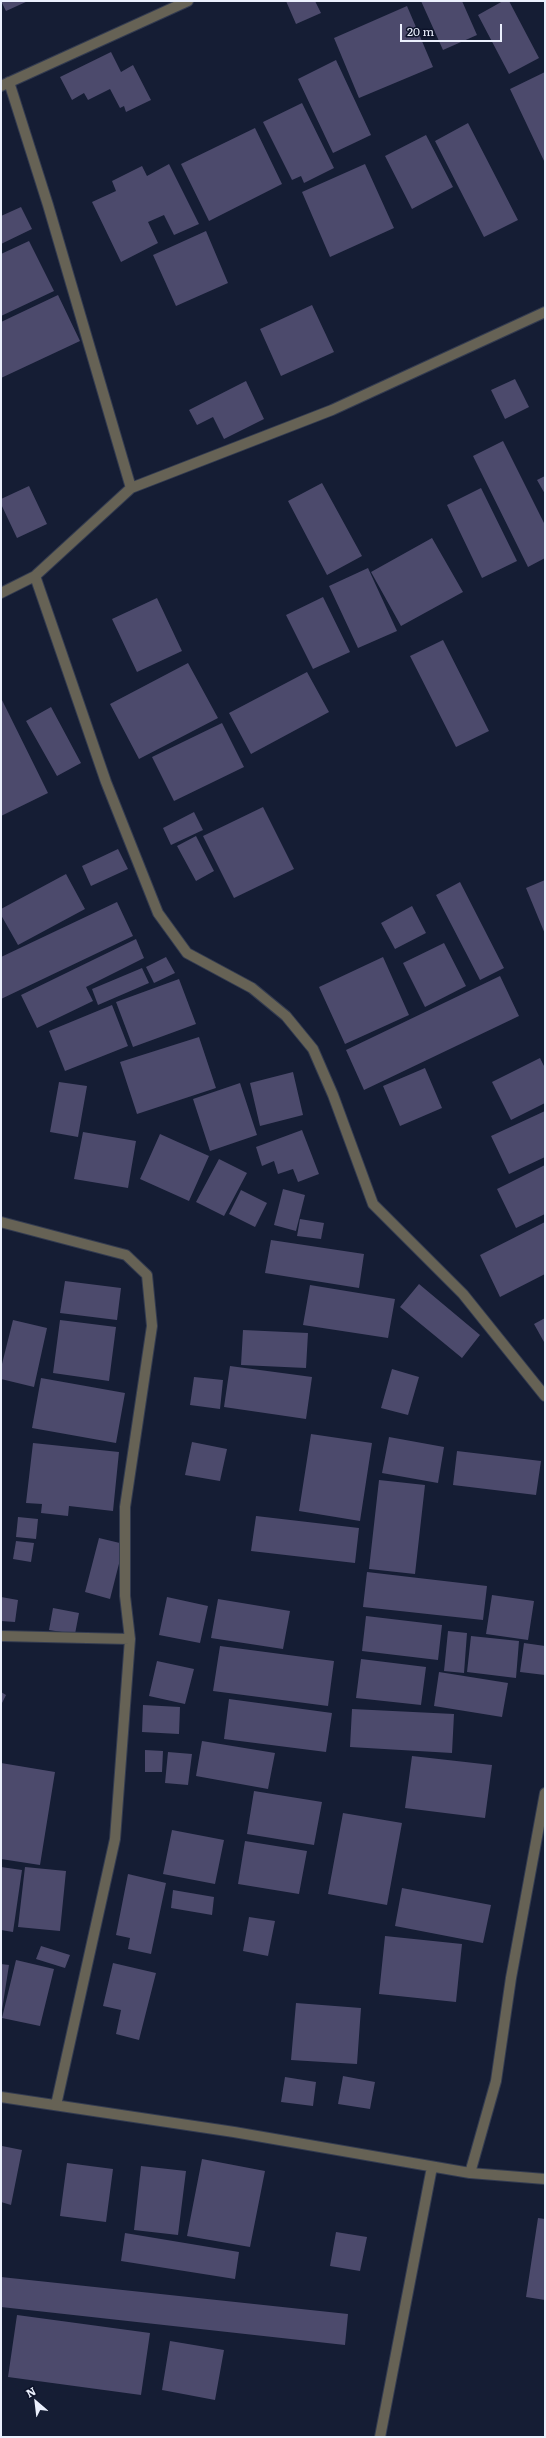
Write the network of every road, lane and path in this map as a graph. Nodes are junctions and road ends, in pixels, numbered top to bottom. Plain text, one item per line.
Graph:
1 (188, 1) edge
2 (5, 84) edge
3 (545, 312) edge
4 (131, 488) junction
5 (35, 576) junction
6 (1, 594) edge
7 (1, 1222) edge
8 (545, 1396) edge
9 (1, 1636) edge
10 (130, 1639) junction
11 (545, 1793) edge
12 (1, 2097) edge
13 (56, 2105) junction
14 (432, 2167) junction
15 (470, 2173) junction
16 (545, 2179) edge
17 (380, 2437) edge

1 - 2 street
2 - 4 street
3 - 4 street
4 - 5 street
5 - 6 street
5 - 8 street
7 - 10 street
9 - 10 street
10 - 13 street
11 - 15 street
12 - 13 street
13 - 14 street
14 - 15 street
14 - 17 street
15 - 16 street

